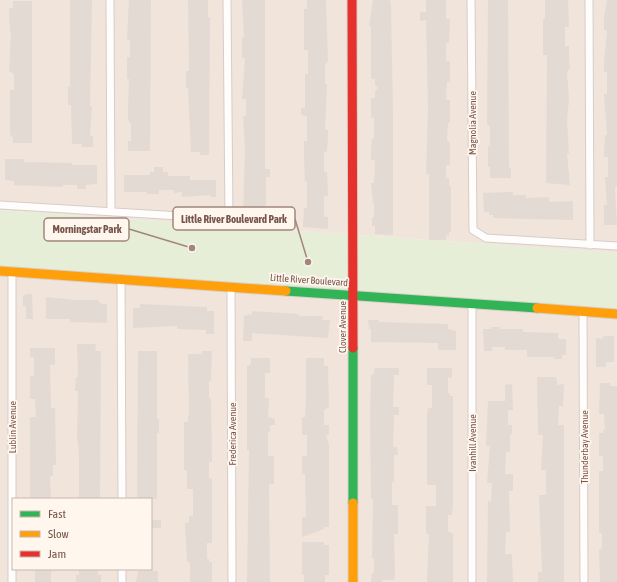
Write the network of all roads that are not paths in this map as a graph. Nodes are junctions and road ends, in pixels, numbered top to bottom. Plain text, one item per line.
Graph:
1 (110, 0) edge
2 (227, 0) edge
3 (352, 0) edge
4 (472, 0) edge
5 (589, 0) edge
6 (0, 205) edge
7 (111, 211) junction
8 (590, 245) junction
9 (617, 246) edge
10 (0, 271) edge
11 (12, 271) junction
12 (121, 279) junction
13 (231, 286) junction
14 (353, 294) junction
15 (472, 303) junction
16 (583, 312) junction
17 (617, 314) edge
18 (122, 498) edge
19 (122, 570) edge
20 (12, 582) edge
21 (122, 582) edge
22 (232, 582) edge
23 (353, 582) edge
24 (472, 582) edge
25 (584, 582) edge

1 - 7 street
2 - 7 street
3 - 14 street, Clover Avenue
4 - 8 street, Magnolia Avenue
5 - 8 street
6 - 7 street
8 - 9 street
10 - 11 street, Little River Boulevard
11 - 12 street, Little River Boulevard
11 - 20 street, Lublin Avenue
12 - 13 street, Little River Boulevard
12 - 18 street
13 - 14 street, Little River Boulevard
13 - 22 street, Frederica Avenue
14 - 15 street, Little River Boulevard
14 - 23 street, Clover Avenue
15 - 16 street, Little River Boulevard
15 - 24 street, Ivanhill Avenue
16 - 17 street, Little River Boulevard
16 - 25 street, Thunderbay Avenue
19 - 21 street

